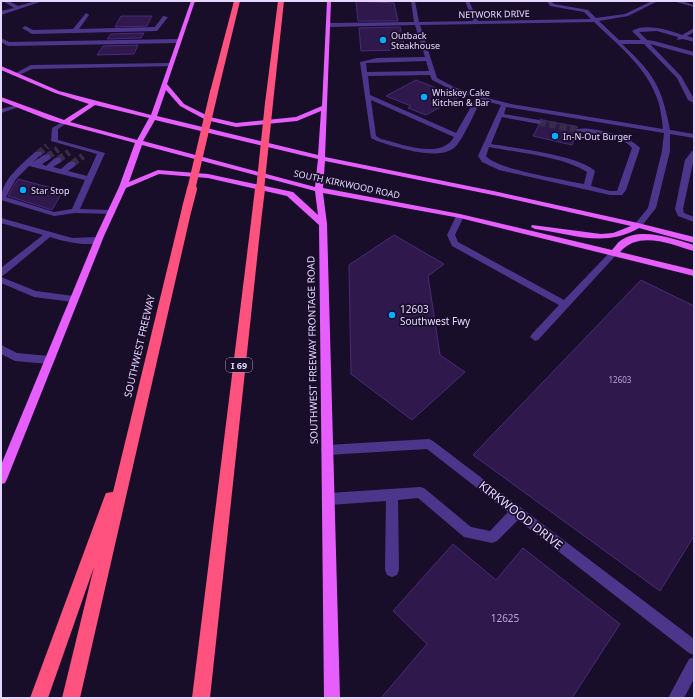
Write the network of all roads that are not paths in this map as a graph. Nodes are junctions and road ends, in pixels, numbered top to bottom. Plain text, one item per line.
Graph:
1 (5, 1) edge
2 (41, 1) edge
3 (193, 1) edge
4 (237, 1) edge
5 (281, 1) edge
6 (329, 1) edge
7 (412, 1) edge
8 (467, 1) edge
9 (656, 1) edge
10 (675, 1) edge
11 (549, 3) edge
12 (694, 6) edge
13 (18, 8) junction
14 (1, 12) edge
15 (86, 15) dead end
16 (165, 17) dead end
17 (595, 20) junction
18 (476, 22) junction
19 (417, 23) junction
20 (328, 26) junction
21 (25, 28) dead end
22 (694, 30) edge
23 (75, 31) junction
24 (682, 37) junction
25 (1, 40) edge
26 (694, 40) edge
27 (179, 41) junction
28 (618, 42) junction
29 (644, 42) junction
30 (667, 46) junction
31 (694, 54) edge
32 (427, 59) junction
33 (171, 65) junction
34 (1, 68) edge
35 (432, 73) junction
36 (364, 74) junction
37 (15, 75) junction
38 (164, 84) junction
39 (368, 96) junction
40 (479, 98) junction
41 (1, 99) edge
42 (694, 101) edge
43 (94, 103) junction
44 (504, 105) junction
45 (19, 106) junction
46 (325, 107) junction
47 (1, 111) edge
48 (500, 115) junction
49 (153, 118) junction
50 (539, 122) tunnel mouth
51 (64, 123) junction
52 (579, 130) tunnel mouth
53 (668, 132) junction
54 (458, 136) junction
55 (694, 136) edge
56 (54, 141) junction
57 (139, 143) junction
58 (66, 144) junction
59 (487, 145) junction
60 (47, 146) tunnel mouth
61 (77, 147) junction
62 (58, 150) tunnel mouth
63 (91, 151) junction
64 (69, 152) tunnel mouth
65 (694, 152) edge
66 (38, 154) tunnel mouth
67 (83, 156) tunnel mouth
68 (47, 157) tunnel mouth
69 (322, 159) junction
70 (58, 160) tunnel mouth
71 (32, 164) junction
72 (72, 164) tunnel mouth
73 (48, 168) junction
74 (62, 172) junction
75 (89, 179) junction
76 (123, 187) junction
77 (587, 187) junction
78 (319, 190) junction
79 (75, 211) junction
80 (111, 212) junction
81 (460, 216) junction
82 (1, 220) edge
83 (694, 220) edge
84 (323, 224) junction
85 (638, 225) junction
86 (518, 230) junction
87 (49, 234) junction
88 (98, 240) junction
89 (694, 240) edge
90 (694, 248) edge
91 (614, 253) junction
92 (1, 273) edge
93 (694, 273) edge
94 (1, 280) edge
95 (73, 299) junction
96 (566, 305) junction
97 (534, 337) dead end
98 (1, 350) edge
99 (49, 360) junction
100 (131, 442) junction
101 (327, 450) junction
102 (1, 479) edge
103 (392, 495) junction
104 (329, 499) junction
105 (517, 512) junction
106 (392, 570) dead end
107 (694, 648) edge
108 (694, 664) edge
109 (39, 698) edge
110 (71, 698) edge
111 (201, 698) edge
112 (332, 698) edge
113 (676, 698) edge

1 - 13 street
2 - 13 street
3 - 27 main road
4 - 100 highway, SOUTHWEST FREEWAY, bridge
5 - 111 highway, I 69, bridge
6 - 20 main road, SOUTHWEST FREEWAY FRONTAGE ROAD
7 - 19 street
8 - 18 street
9 - 17 street, NETWORK DRIVE
10 - 12 street
11 - 17 street
13 - 14 street
15 - 23 street
16 - 23 street
17 - 18 street, NETWORK DRIVE
17 - 28 street
18 - 19 street, NETWORK DRIVE
19 - 20 street, NETWORK DRIVE
19 - 32 street
20 - 46 main road, SOUTHWEST FREEWAY FRONTAGE ROAD
21 - 23 street
22 - 24 street
24 - 26 street
24 - 29 street
24 - 30 street
25 - 27 street
27 - 33 main road
28 - 29 street
28 - 53 street
29 - 30 street
29 - 42 street
30 - 31 street
32 - 35 street
32 - 36 street
33 - 37 street
33 - 38 main road
34 - 37 main road, SOUTH KIRKWOOD ROAD
35 - 36 street
35 - 40 street
36 - 39 street
37 - 43 main road, SOUTH KIRKWOOD ROAD
38 - 46 main road
38 - 49 main road
39 - 54 street
39 - 54 street
40 - 44 street
40 - 54 street
41 - 45 main road, SOUTH KIRKWOOD ROAD
43 - 49 main road, SOUTH KIRKWOOD ROAD
43 - 51 main road
44 - 48 street
44 - 53 street
45 - 47 street
45 - 51 main road, SOUTH KIRKWOOD ROAD
46 - 69 main road, SOUTHWEST FREEWAY FRONTAGE ROAD
48 - 50 street
48 - 59 street
49 - 57 main road
49 - 69 main road, SOUTH KIRKWOOD ROAD
51 - 56 street
51 - 57 main road, SOUTH KIRKWOOD ROAD
52 - 77 street
53 - 55 street
53 - 85 street
56 - 58 street
56 - 60 street
57 - 76 main road
57 - 78 main road, SOUTH KIRKWOOD ROAD
58 - 61 street
58 - 62 street
59 - 77 street
59 - 77 street
61 - 63 street
61 - 64 street
63 - 67 street
63 - 75 street
65 - 83 street
66 - 71 street
68 - 71 street
69 - 78 main road, SOUTHWEST FREEWAY FRONTAGE ROAD
69 - 85 main road, SOUTH KIRKWOOD ROAD
70 - 73 street
71 - 73 street
71 - 79 street
72 - 74 street
73 - 74 street
74 - 75 street
75 - 79 street
76 - 80 main road
76 - 84 main road
78 - 81 main road, SOUTH KIRKWOOD ROAD
78 - 84 main road, SOUTHWEST FREEWAY FRONTAGE ROAD
79 - 80 street
80 - 88 main road
81 - 86 main road, SOUTH KIRKWOOD ROAD
81 - 96 street
82 - 87 street
84 - 101 main road, SOUTHWEST FREEWAY FRONTAGE ROAD
85 - 86 main road
85 - 89 main road, SOUTH KIRKWOOD ROAD
86 - 91 main road, SOUTH KIRKWOOD ROAD
87 - 88 street
87 - 92 street
88 - 95 main road
90 - 91 main road
91 - 93 main road, SOUTH KIRKWOOD ROAD
91 - 96 street
94 - 95 street
95 - 99 main road
96 - 97 street
98 - 99 street
99 - 102 main road
100 - 109 highway
100 - 110 highway, SOUTHWEST FREEWAY
101 - 104 main road, SOUTHWEST FREEWAY FRONTAGE ROAD
101 - 105 street, KIRKWOOD DRIVE
103 - 104 street
103 - 105 street
103 - 106 street
104 - 112 main road, SOUTHWEST FREEWAY FRONTAGE ROAD
105 - 107 street, KIRKWOOD DRIVE
108 - 113 street

